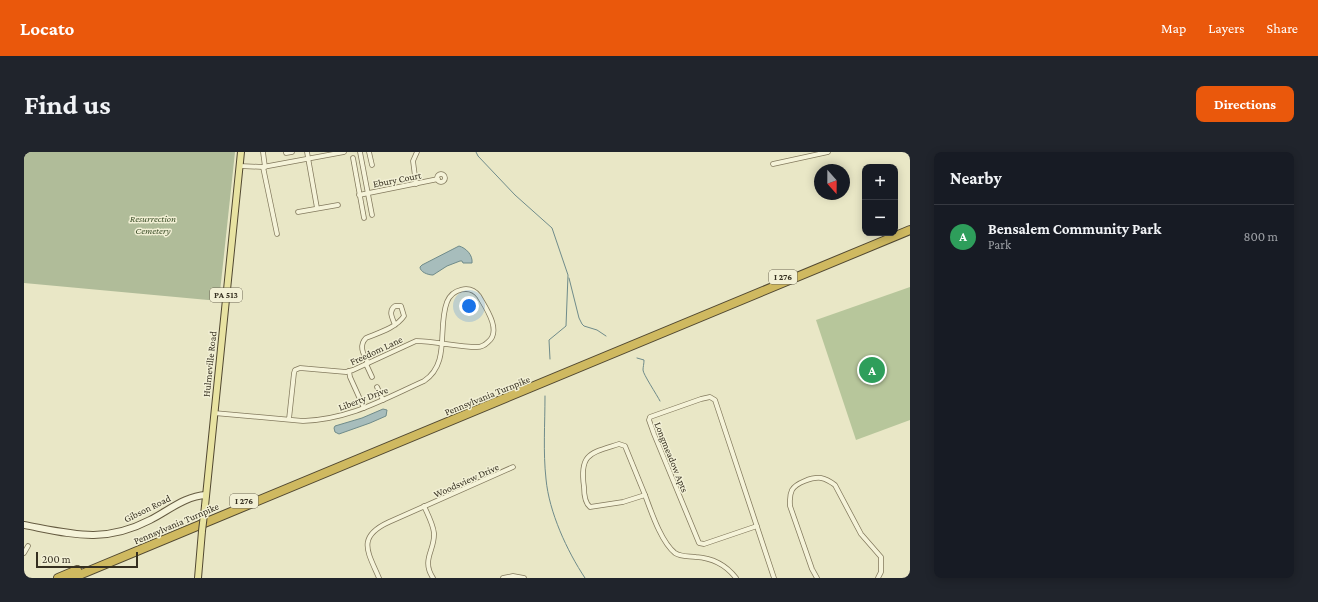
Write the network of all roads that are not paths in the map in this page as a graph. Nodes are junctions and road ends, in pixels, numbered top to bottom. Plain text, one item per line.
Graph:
1 (241, 152) edge
2 (263, 152) edge
3 (292, 152) edge
4 (307, 152) edge
5 (344, 152) edge
6 (360, 152) edge
7 (369, 152) edge
8 (417, 152) edge
9 (422, 152) edge
10 (828, 152) edge
11 (286, 153) dead end
12 (352, 158) dead end
13 (308, 159) junction
14 (773, 164) dead end
15 (372, 165) dead end
16 (240, 166) junction
17 (264, 167) junction
18 (438, 179) dead end
19 (416, 184) junction
20 (368, 193) junction
21 (359, 195) junction
22 (338, 205) dead end
23 (317, 208) junction
24 (298, 212) dead end
25 (372, 215) dead end
26 (364, 218) dead end
27 (910, 224) edge
28 (898, 229) edge
29 (910, 230) edge
30 (277, 234) dead end
31 (882, 236) edge
32 (394, 325) dead end
33 (442, 343) junction
34 (367, 363) junction
35 (349, 371) junction
36 (372, 377) dead end
37 (377, 387) dead end
38 (383, 400) junction
39 (364, 408) junction
40 (214, 413) junction
41 (290, 419) junction
42 (514, 467) dead end
43 (206, 495) junction
44 (645, 495) junction
45 (424, 506) junction
46 (24, 525) edge
47 (757, 526) junction
48 (28, 546) dead end
49 (24, 553) edge
50 (58, 578) edge
51 (72, 578) edge
52 (198, 578) edge
53 (379, 578) edge
54 (433, 578) edge
55 (503, 578) edge
56 (524, 578) edge
57 (736, 578) edge
58 (774, 578) edge
59 (817, 578) edge
60 (878, 578) edge

1 - 16 main road, Hulmeville Road / PA 513
2 - 17 street
3 - 11 street
4 - 13 street
5 - 13 street
6 - 20 street
7 - 15 street
8 - 9 street
8 - 19 street
10 - 14 street
12 - 21 street
13 - 17 street
13 - 23 street
16 - 17 street
16 - 40 main road, Hulmeville Road / PA 513
17 - 30 street
18 - 19 street, Ebury Court
19 - 20 street, Ebury Court
20 - 21 street, Ebury Court
20 - 25 street
21 - 26 street
22 - 23 street
23 - 24 street
27 - 28 highway
29 - 51 highway, Pennsylvania Turnpike / I 276
31 - 50 highway, Pennsylvania Turnpike / I 276
32 - 34 street
33 - 33 street, Liberty Drive
33 - 34 street, Freedom Lane
33 - 38 street, Liberty Drive
34 - 35 street, Freedom Lane
34 - 36 street
35 - 39 street
35 - 41 street, Freedom Lane
37 - 38 street
38 - 39 street, Liberty Drive
39 - 41 street, Liberty Drive
40 - 41 street, Liberty Drive
40 - 43 main road, Hulmeville Road / PA 513
42 - 45 street, Woodsview Drive
43 - 46 main road, Gibson Road
43 - 52 main road, Hulmeville Road / PA 513, bridge
44 - 44 street
44 - 57 street
45 - 53 street, Woodsview Drive
45 - 54 street, Woodsview Drive
47 - 47 street, Longmeadow Apts
47 - 58 street, Longmeadow Apts
48 - 49 street
55 - 56 street
59 - 60 street

